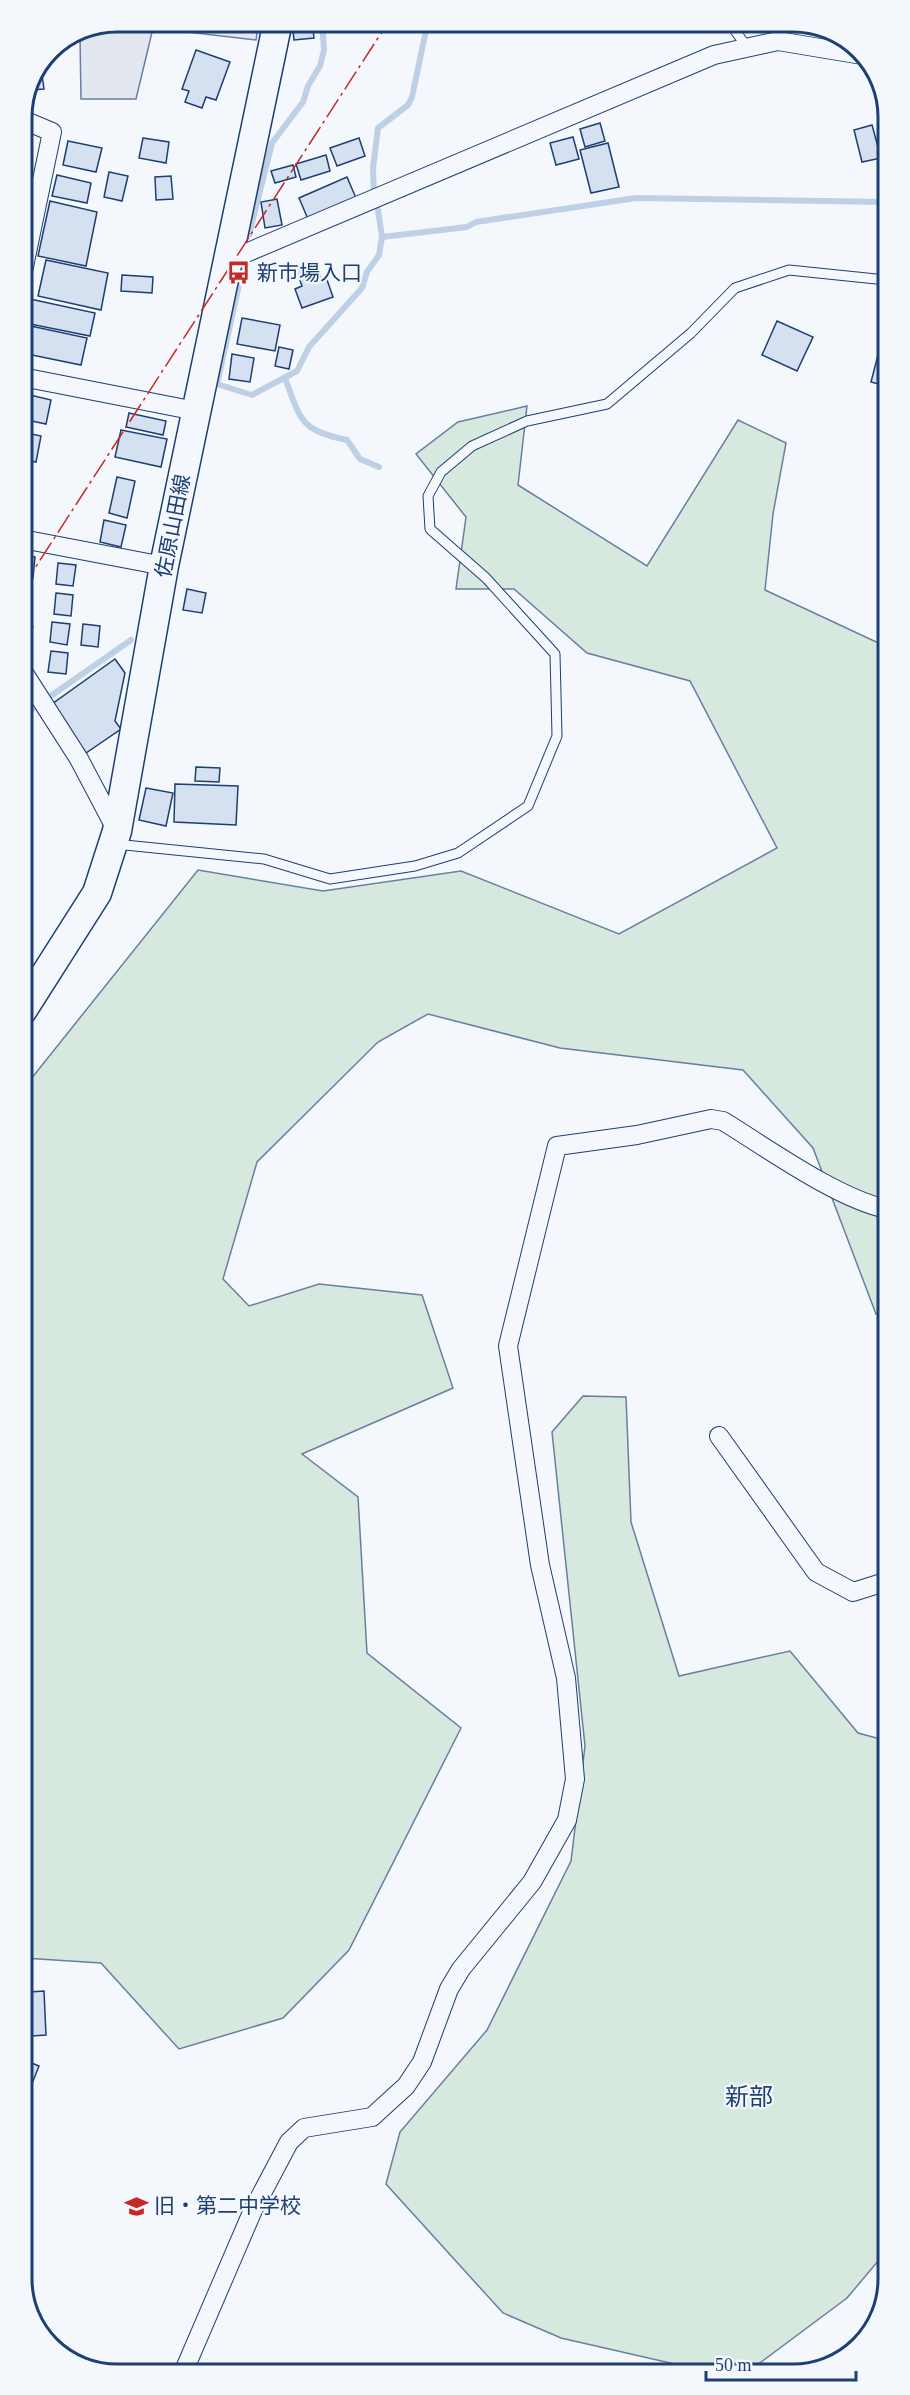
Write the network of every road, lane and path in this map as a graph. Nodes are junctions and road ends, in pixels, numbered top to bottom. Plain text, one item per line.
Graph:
1 (276, 32) edge
2 (736, 32) edge
3 (747, 47) junction
4 (850, 53) edge
5 (32, 124) edge
6 (32, 228) edge
7 (227, 261) junction
8 (878, 279) edge
9 (32, 379) edge
10 (196, 411) junction
11 (32, 541) edge
12 (164, 566) junction
13 (32, 686) edge
14 (115, 837) junction
15 (32, 995) edge
16 (878, 1207) edge
17 (718, 1436) dead end
18 (878, 1584) edge
19 (187, 2363) edge

1 - 7 main road, 佐原山田線
2 - 3 lane
3 - 4 street
3 - 7 street
5 - 6 street
7 - 10 main road, 佐原山田線
8 - 14 lane
9 - 10 street
10 - 12 main road, 佐原山田線
11 - 12 street
12 - 14 main road, 佐原山田線
13 - 14 street
14 - 15 main road, 佐原山田線
16 - 19 street
17 - 18 street

